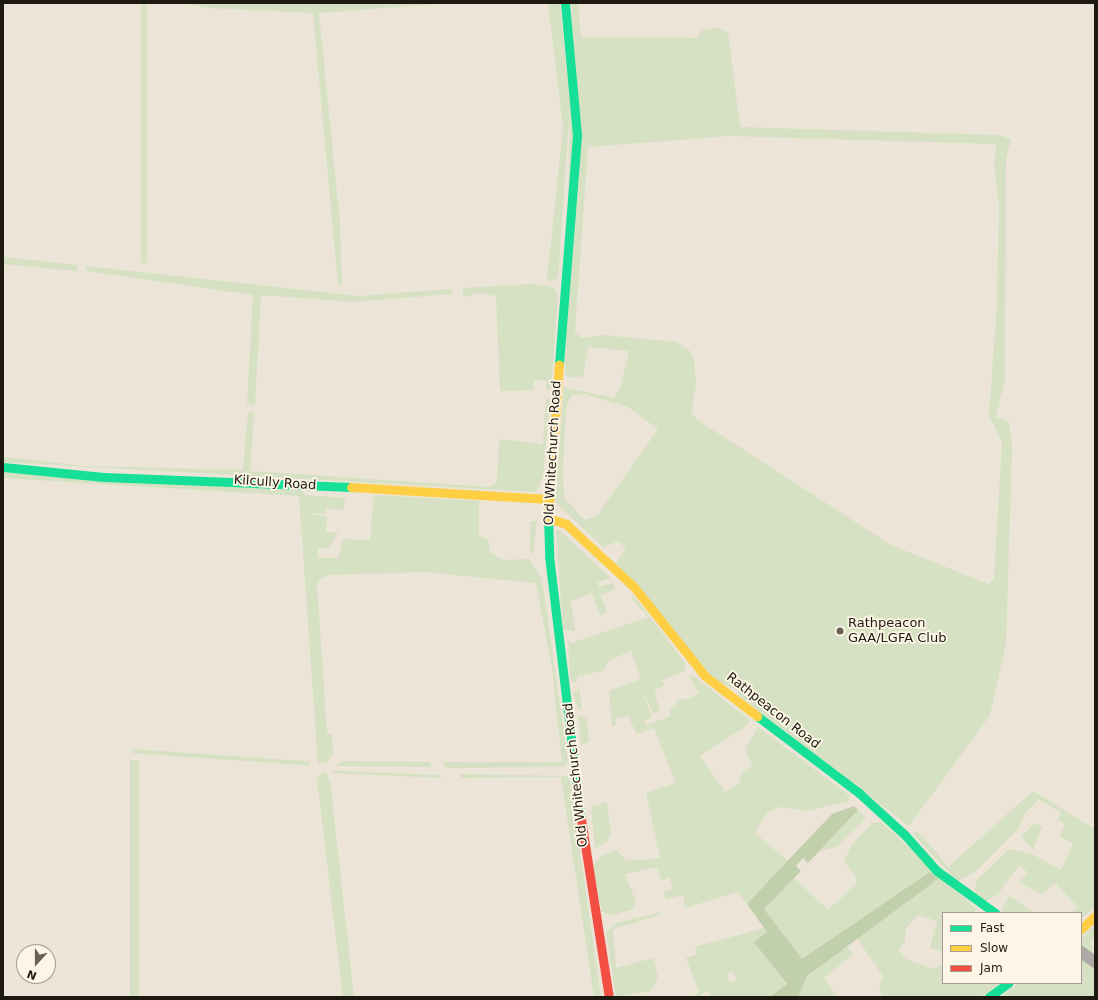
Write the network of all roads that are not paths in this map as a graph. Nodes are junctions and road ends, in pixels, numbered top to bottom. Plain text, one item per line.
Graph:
1 (565, 3) edge
2 (3, 467) edge
3 (548, 499) junction
4 (548, 518) junction
5 (994, 912) edge
6 (1095, 916) edge
7 (1082, 927) edge
8 (1082, 953) edge
9 (1095, 962) edge
10 (1007, 984) edge
11 (609, 997) edge
12 (989, 997) edge

1 - 3 street, Old Whitechurch Road
2 - 3 street, Kilcully Road
3 - 4 street, Old Whitechurch Road
4 - 5 street, Rathpeacon Road
4 - 11 street, Old Whitechurch Road
6 - 7 street
8 - 9 street
10 - 12 street

